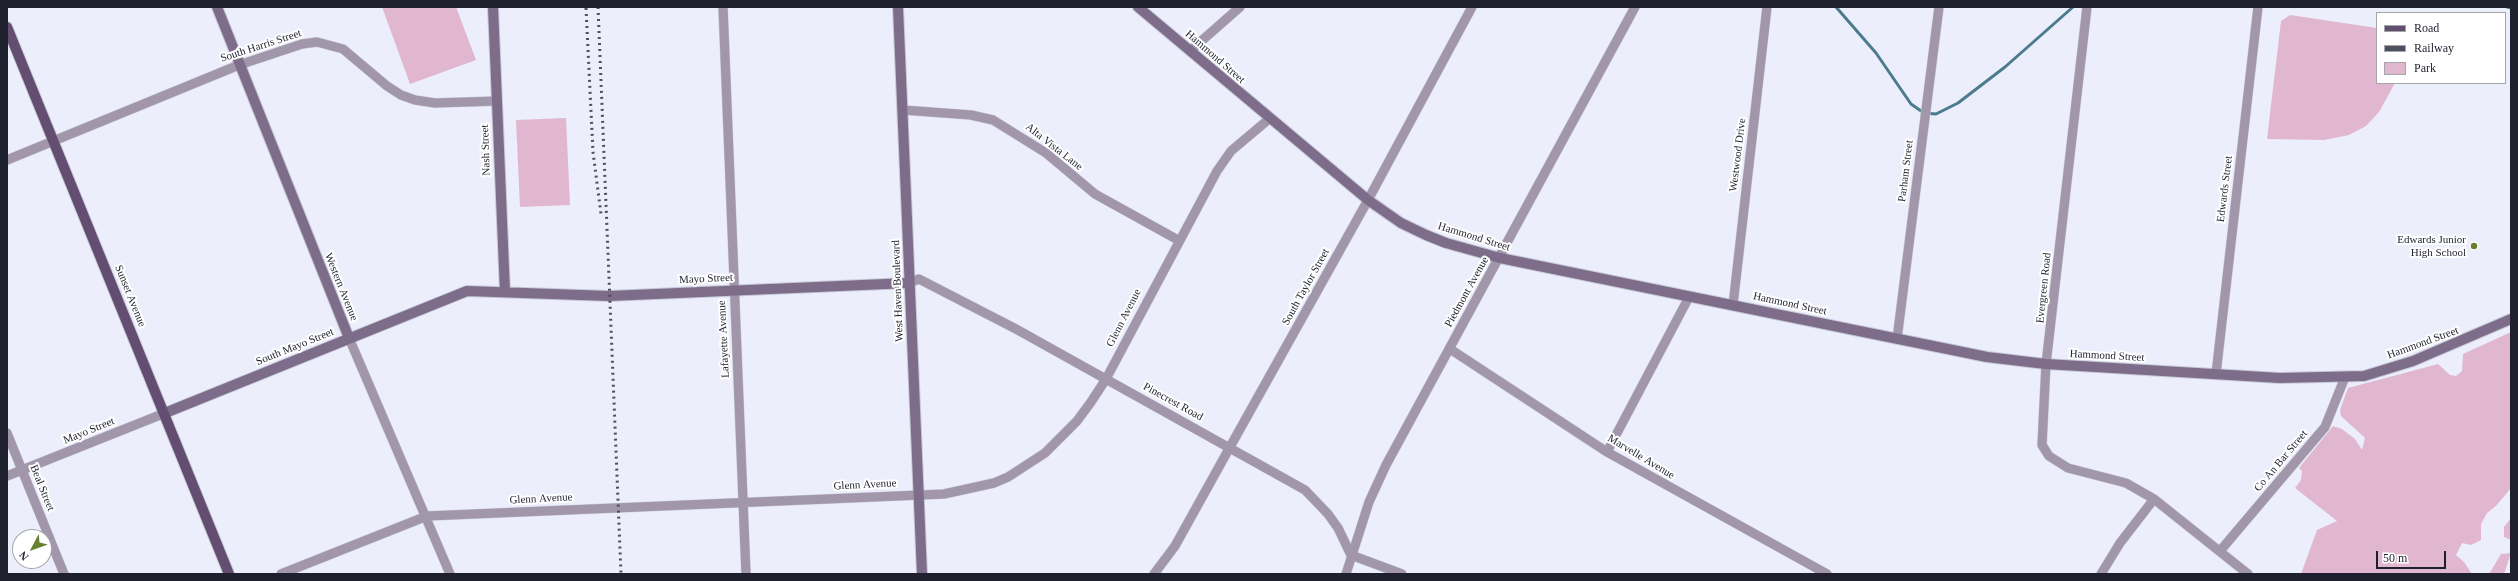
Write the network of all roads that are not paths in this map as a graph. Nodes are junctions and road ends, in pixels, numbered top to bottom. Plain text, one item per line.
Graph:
1 (217, 7) edge
2 (493, 7) edge
3 (723, 7) edge
4 (898, 7) edge
5 (1138, 7) edge
6 (1240, 7) edge
7 (1472, 7) edge
8 (1635, 7) edge
9 (1767, 7) edge
10 (1939, 7) edge
11 (2087, 7) edge
12 (2258, 7) edge
13 (7, 27) edge
14 (1190, 51) junction
15 (239, 65) junction
16 (497, 101) junction
17 (903, 110) junction
18 (1269, 120) junction
19 (53, 141) junction
20 (7, 160) edge
21 (1368, 200) junction
22 (1178, 240) junction
23 (1500, 258) junction
24 (909, 284) junction
25 (734, 290) junction
26 (505, 292) junction
27 (1689, 297) junction
28 (1733, 305) junction
29 (2511, 319) edge
30 (349, 338) junction
31 (1897, 339) junction
32 (1450, 349) junction
33 (2046, 364) junction
34 (2216, 374) junction
35 (2345, 376) junction
36 (1106, 379) junction
37 (165, 413) junction
38 (7, 432) edge
39 (1230, 447) junction
40 (1607, 452) junction
41 (22, 470) junction
42 (7, 476) edge
43 (919, 495) junction
44 (2154, 499) junction
45 (744, 503) junction
46 (427, 516) junction
47 (2220, 551) junction
48 (1351, 555) junction
49 (64, 574) edge
50 (229, 574) edge
51 (282, 574) edge
52 (450, 574) edge
53 (746, 574) edge
54 (922, 574) edge
55 (1154, 574) edge
56 (1346, 574) edge
57 (1402, 574) edge
58 (1826, 574) edge
59 (2101, 574) edge
60 (2248, 574) edge

1 - 15 street, Western Avenue
2 - 16 street, Nash Street
3 - 25 street, Lafayette Avenue
4 - 17 street, West Haven Boulevard
5 - 14 street, Hammond Street
6 - 14 street
7 - 21 street, South Taylor Street
8 - 23 street, Piedmont Avenue
9 - 28 street, Westwood Drive
10 - 31 street, Parham Street
11 - 33 street, Evergreen Road
12 - 34 street, Edwards Street
13 - 19 main road, Sunset Avenue
14 - 18 street, Hammond Street
15 - 16 street, South Harris Street
15 - 19 street, South Harris Street
15 - 30 street, Western Avenue
16 - 26 street, Nash Street
17 - 22 street, Alta Vista Lane
17 - 24 street, West Haven Boulevard
18 - 21 street, Hammond Street
18 - 22 street, Glenn Avenue
19 - 20 street, South Harris Street
19 - 37 main road, Sunset Avenue
21 - 23 street, Hammond Street
21 - 39 street, South Taylor Street
22 - 36 street, Glenn Avenue
23 - 27 street, Hammond Street
23 - 32 street, Piedmont Avenue
24 - 25 street, Mayo Street
24 - 36 street, Pinecrest Road
24 - 43 street, West Haven Boulevard
25 - 26 street, Mayo Street
25 - 45 street, Lafayette Avenue
26 - 30 street, South Mayo Street
27 - 28 street, Hammond Street
27 - 40 street
28 - 31 street, Hammond Street
29 - 35 street, Hammond Street
30 - 37 street, South Mayo Street
30 - 46 street, Western Avenue
31 - 33 street, Hammond Street
32 - 40 street, Marvelle Avenue
32 - 48 street, Piedmont Avenue
33 - 34 street, Hammond Street
33 - 44 street, Evergreen Road
34 - 35 street, Hammond Street
35 - 47 street, Co An Bar Street
36 - 39 street, Pinecrest Road
36 - 43 street, Glenn Avenue
37 - 41 street, Mayo Street
37 - 50 main road, Sunset Avenue
38 - 41 street, Beal Street
39 - 48 street, Pinecrest Road
39 - 55 street, South Taylor Street
40 - 58 street, Marvelle Avenue
41 - 42 street, Mayo Street
41 - 49 street, Beal Street
43 - 45 street, Glenn Avenue
43 - 54 street, West Haven Boulevard
44 - 47 street, Evergreen Road
44 - 59 street
45 - 46 street, Glenn Avenue
45 - 53 street, Lafayette Avenue
46 - 51 street, Glenn Avenue
46 - 52 street, Western Avenue
47 - 60 street, Evergreen Road
48 - 56 street, Piedmont Avenue
48 - 57 street

